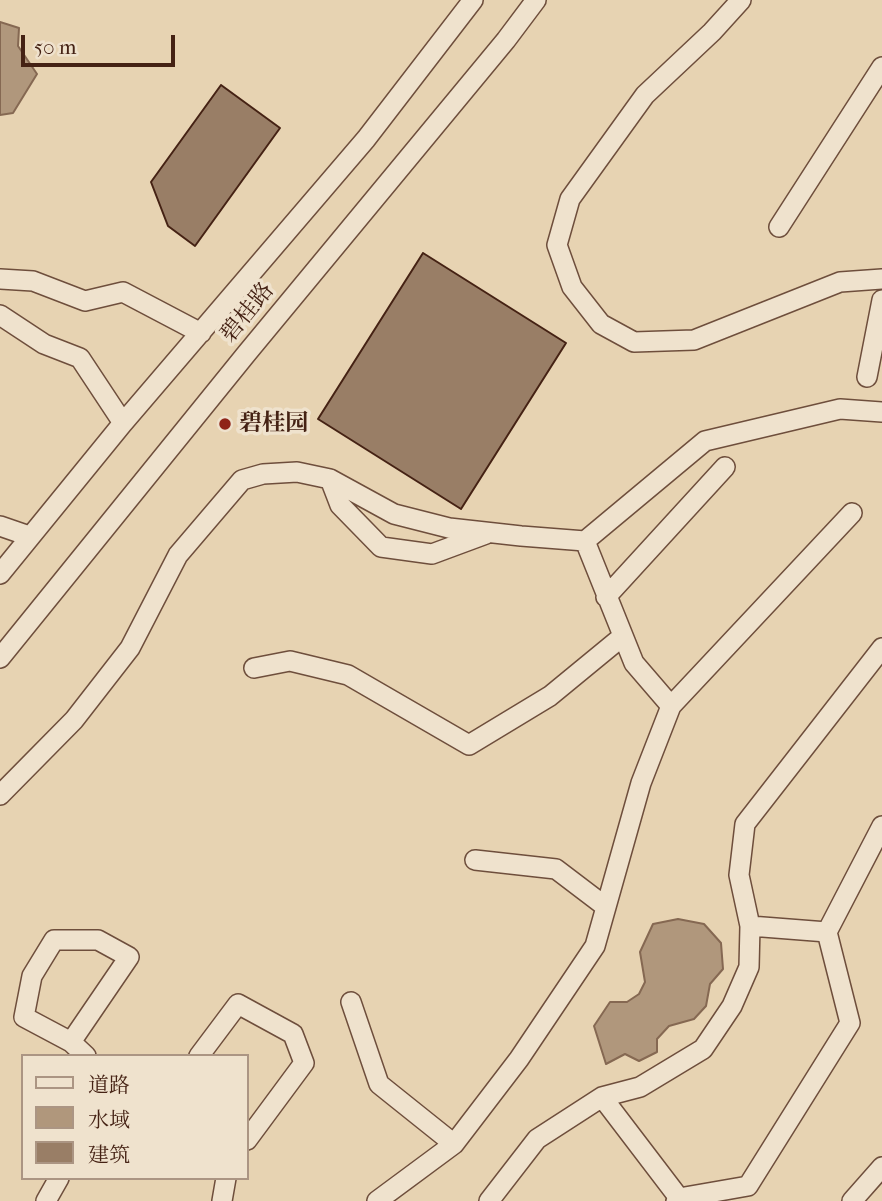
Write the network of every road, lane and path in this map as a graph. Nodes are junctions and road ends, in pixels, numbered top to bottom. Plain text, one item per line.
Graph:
1 (473, 0) edge
2 (536, 0) edge
3 (741, 0) edge
4 (882, 67) edge
5 (779, 227) dead end
6 (0, 279) edge
7 (882, 279) edge
8 (882, 300) edge
9 (0, 315) edge
10 (201, 333) junction
11 (867, 377) dead end
12 (882, 412) edge
13 (123, 423) junction
14 (725, 467) dead end
15 (330, 479) junction
16 (852, 513) dead end
17 (0, 526) edge
18 (490, 532) junction
19 (29, 536) junction
20 (584, 541) junction
21 (0, 574) edge
22 (606, 597) junction
23 (623, 636) junction
24 (882, 648) edge
25 (0, 658) edge
26 (254, 668) dead end
27 (671, 706) junction
28 (0, 796) edge
29 (882, 827) edge
30 (475, 860) dead end
31 (606, 906) junction
32 (750, 926) junction
33 (827, 932) junction
34 (351, 1002) dead end
35 (71, 1042) junction
36 (84, 1054) edge
37 (200, 1054) edge
38 (602, 1097) junction
39 (248, 1139) edge
40 (454, 1144) junction
41 (882, 1167) edge
42 (59, 1180) edge
43 (226, 1180) edge
44 (678, 1200) edge
45 (46, 1201) edge
46 (222, 1201) edge
47 (377, 1201) edge
48 (489, 1201) edge
49 (852, 1201) edge

1 - 10 street, 碧桂路
2 - 25 street, 碧桂路
3 - 7 street
4 - 5 street
6 - 10 street
8 - 11 street
9 - 13 street
10 - 13 street, 碧桂路
12 - 20 street
13 - 19 street, 碧桂路
14 - 22 street
15 - 18 street
15 - 18 street
15 - 28 street
16 - 27 street
17 - 19 street
18 - 20 street
19 - 21 street, 碧桂路
20 - 22 street
22 - 23 street
23 - 26 street
23 - 27 street
24 - 32 street
27 - 31 street
29 - 33 street
30 - 31 street
31 - 40 street
32 - 33 street
32 - 38 street
33 - 44 street
34 - 40 street
35 - 35 street
35 - 36 street
37 - 39 street
38 - 44 street
38 - 48 street
40 - 47 street
41 - 49 street
42 - 45 street
43 - 46 street

